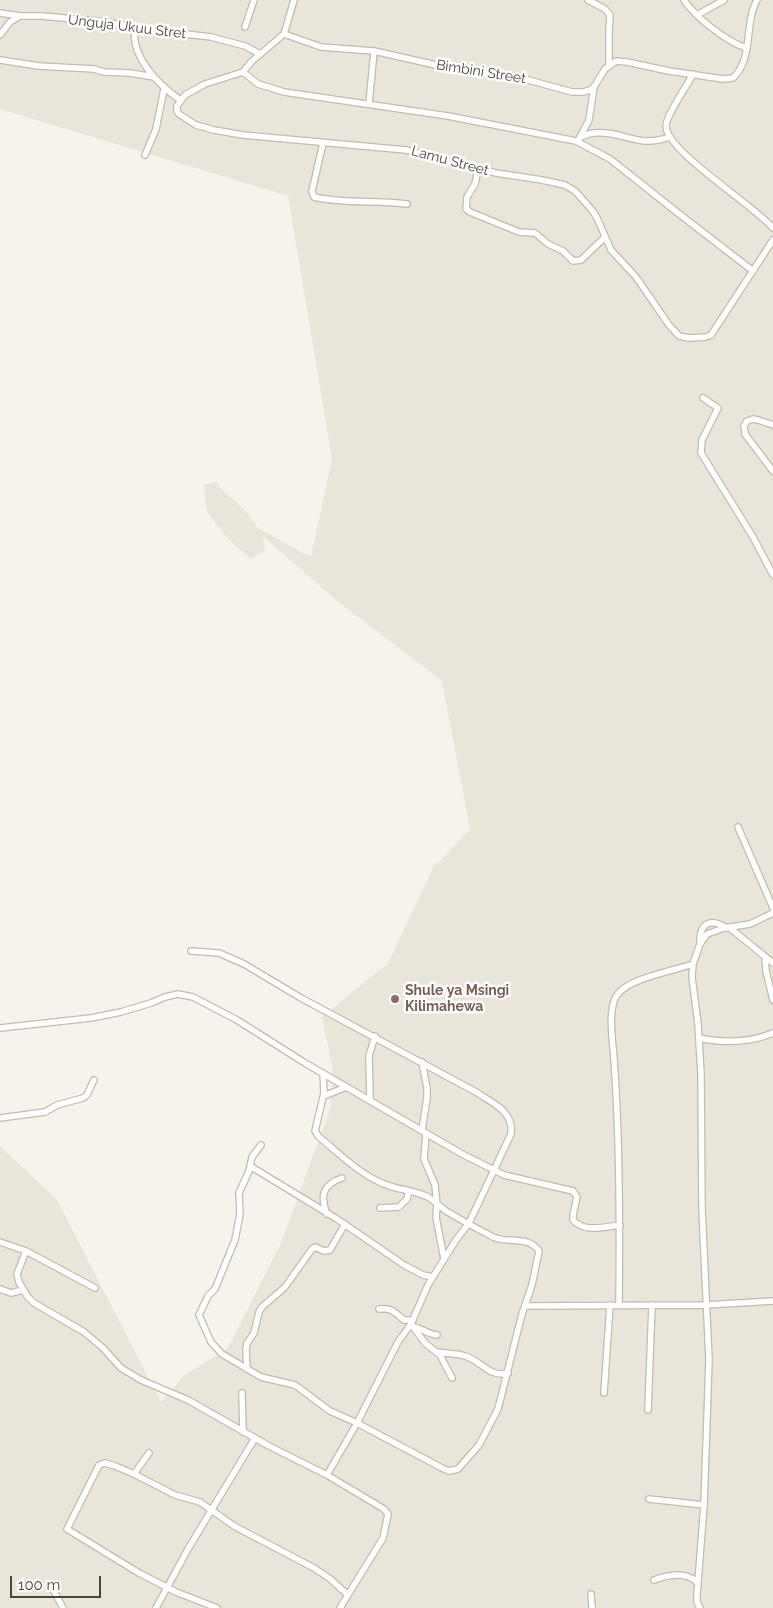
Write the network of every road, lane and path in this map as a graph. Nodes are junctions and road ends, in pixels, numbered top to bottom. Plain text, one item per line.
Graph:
1 (254, 0) edge
2 (294, 0) edge
3 (588, 0) edge
4 (684, 0) edge
5 (724, 0) edge
6 (757, 0) edge
7 (0, 13) edge
8 (20, 16) junction
9 (697, 16) junction
10 (245, 27) dead end
11 (135, 28) junction
12 (284, 34) junction
13 (0, 35) edge
14 (746, 48) junction
15 (374, 51) junction
16 (260, 54) junction
17 (0, 60) edge
18 (609, 65) junction
19 (243, 72) junction
20 (693, 74) junction
21 (154, 77) junction
22 (594, 87) junction
23 (164, 89) junction
24 (180, 100) junction
25 (369, 104) junction
26 (669, 137) junction
27 (578, 139) junction
28 (324, 143) junction
29 (146, 155) dead end
30 (478, 168) junction
31 (407, 204) dead end
32 (773, 228) edge
33 (605, 237) junction
34 (773, 240) edge
35 (753, 270) junction
36 (703, 398) dead end
37 (773, 425) edge
38 (773, 472) edge
39 (773, 575) edge
40 (738, 827) dead end
41 (773, 908) edge
42 (773, 914) edge
43 (729, 928) junction
44 (700, 944) junction
45 (190, 951) dead end
46 (765, 957) junction
47 (773, 963) edge
48 (693, 964) junction
49 (773, 1000) edge
50 (0, 1028) edge
51 (773, 1034) edge
52 (374, 1036) junction
53 (699, 1038) junction
54 (422, 1062) junction
55 (323, 1073) junction
56 (94, 1080) dead end
57 (346, 1087) junction
58 (324, 1096) junction
59 (370, 1100) junction
60 (0, 1118) edge
61 (424, 1132) junction
62 (261, 1145) dead end
63 (250, 1166) junction
64 (494, 1170) junction
65 (342, 1178) dead end
66 (409, 1191) junction
67 (437, 1205) junction
68 (380, 1208) dead end
69 (327, 1214) junction
70 (469, 1223) junction
71 (345, 1224) junction
72 (620, 1224) junction
73 (0, 1242) edge
74 (26, 1251) junction
75 (444, 1259) junction
76 (433, 1278) junction
77 (95, 1288) dead end
78 (0, 1289) edge
79 (23, 1290) junction
80 (773, 1301) edge
81 (610, 1305) junction
82 (619, 1305) junction
83 (652, 1305) junction
84 (706, 1305) junction
85 (525, 1306) junction
86 (379, 1309) dead end
87 (413, 1323) junction
88 (437, 1335) dead end
89 (437, 1352) junction
90 (247, 1369) junction
91 (508, 1372) junction
92 (452, 1378) dead end
93 (242, 1393) dead end
94 (604, 1393) dead end
95 (648, 1410) dead end
96 (357, 1423) junction
97 (243, 1432) junction
98 (256, 1438) junction
99 (149, 1453) dead end
100 (134, 1474) junction
101 (327, 1475) junction
102 (649, 1499) dead end
103 (704, 1505) junction
104 (212, 1510) junction
105 (654, 1580) dead end
106 (697, 1582) junction
107 (167, 1588) junction
108 (53, 1589) dead end
109 (591, 1594) dead end
110 (348, 1595) junction
111 (63, 1608) edge
112 (156, 1608) edge
113 (217, 1608) edge
114 (340, 1608) edge
115 (592, 1608) edge
116 (700, 1608) edge

1 - 10 street
2 - 12 street
3 - 18 street
4 - 9 street
5 - 9 street
6 - 14 street
7 - 8 street, Unguja Ukuu Stret
8 - 11 street, Unguja Ukuu Stret
8 - 13 street
9 - 14 street
11 - 16 street, Unguja Ukuu Stret
11 - 21 street
12 - 15 street, Bimbini Street
12 - 16 street
14 - 20 street
15 - 22 street, Bimbini Street
15 - 25 street
16 - 19 street
17 - 21 street
18 - 20 street
18 - 22 street
19 - 24 street
19 - 25 street
20 - 26 street
21 - 23 street
22 - 27 street
23 - 24 street
23 - 29 street
24 - 28 street, Lamu Street
25 - 27 street
26 - 27 street
26 - 32 street
27 - 35 street
28 - 30 street, Lamu Street
28 - 31 street
30 - 33 street, Lamu Street
30 - 33 street
33 - 35 street, Lamu Street
34 - 35 street, Lamu Street
36 - 39 street
37 - 38 street
40 - 41 street
42 - 43 street
43 - 44 street
43 - 44 street
43 - 46 street
44 - 48 street
45 - 52 street
46 - 47 street
46 - 49 street
48 - 53 street
48 - 72 street
50 - 55 street
51 - 53 street
52 - 54 street
52 - 59 street
53 - 84 street
54 - 61 street
54 - 64 street
55 - 57 street
55 - 58 street
56 - 60 street
57 - 58 street
57 - 59 street
58 - 66 street
59 - 61 street
61 - 64 street
61 - 67 street
62 - 63 street
63 - 69 street
63 - 90 street
64 - 70 street
64 - 72 street
65 - 69 street
66 - 67 street
66 - 68 street
67 - 70 street
67 - 75 street
69 - 71 street
70 - 75 street
70 - 85 street
71 - 76 street
71 - 90 street
72 - 82 street
73 - 74 street
74 - 77 street
74 - 79 street
75 - 76 street
76 - 87 street
78 - 79 street
79 - 97 street
80 - 84 street
81 - 82 street
81 - 85 street
81 - 94 street
82 - 83 street
83 - 84 street
83 - 95 street
84 - 103 street
85 - 91 street
86 - 87 street
87 - 88 street
87 - 89 street
87 - 96 street
89 - 91 street
89 - 92 street
90 - 96 street
91 - 96 street
93 - 97 street
96 - 101 street
97 - 98 street
98 - 101 street
98 - 104 street
99 - 100 street
100 - 104 street
100 - 107 street
101 - 110 street
102 - 103 street
103 - 106 street
104 - 107 street
104 - 110 street
105 - 106 street
106 - 116 street
107 - 112 street
107 - 113 street
108 - 111 street
109 - 115 street
110 - 114 street

